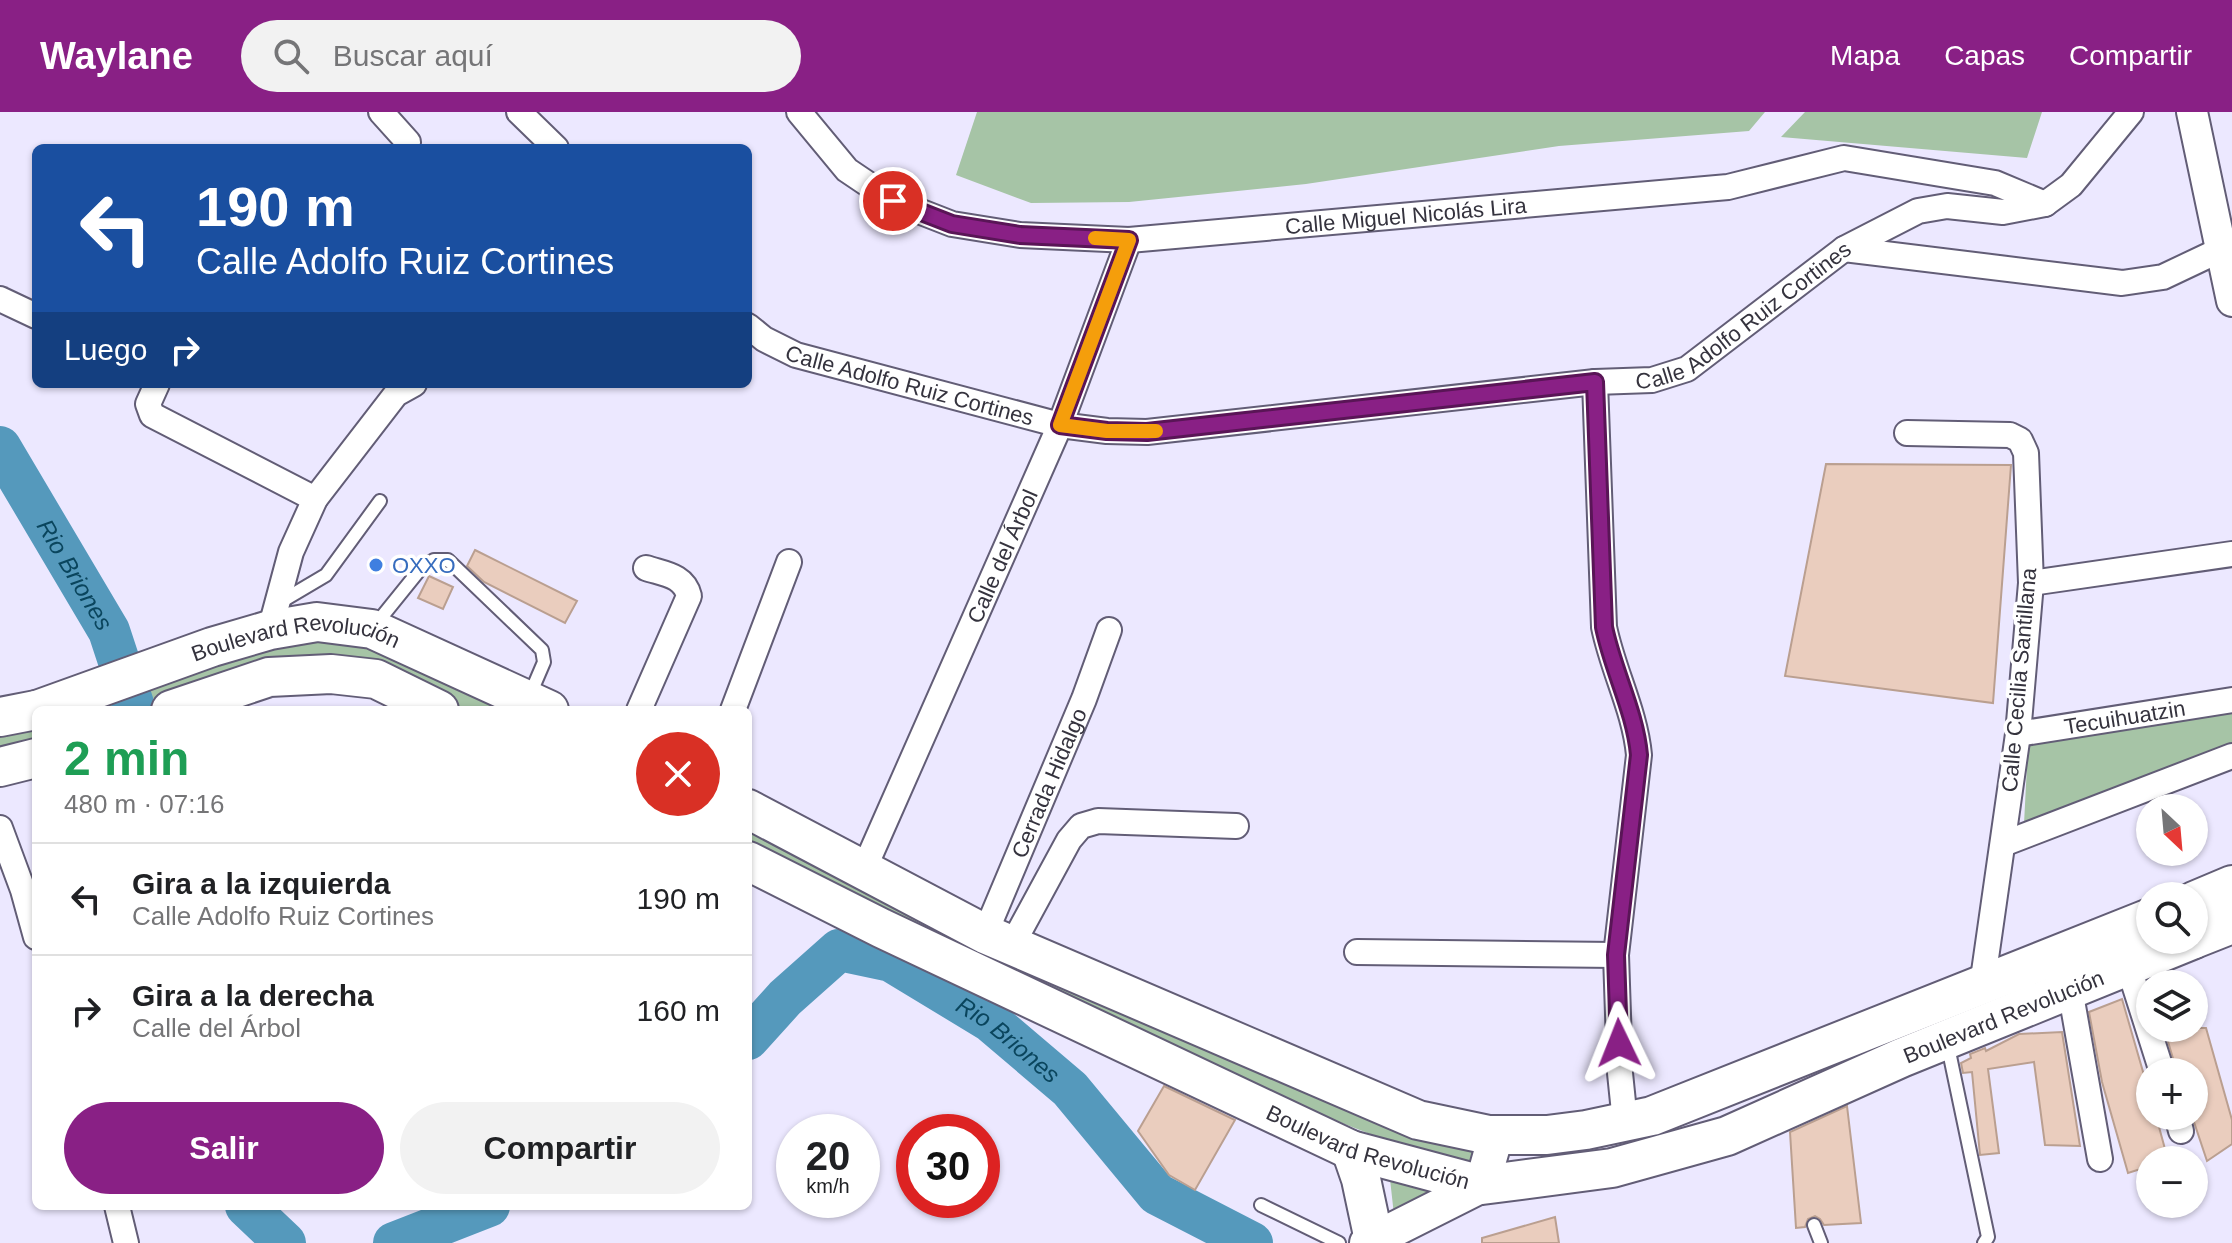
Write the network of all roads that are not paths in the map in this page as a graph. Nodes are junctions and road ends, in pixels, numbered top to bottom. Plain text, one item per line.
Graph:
1 (381, 112) edge
2 (519, 112) edge
3 (799, 112) edge
4 (2131, 112) edge
5 (2192, 112) edge
6 (408, 142) dead end
7 (552, 144) edge
8 (2045, 204) junction
9 (1129, 240) junction
10 (1844, 249) junction
11 (2228, 275) edge
12 (0, 299) edge
13 (32, 314) edge
14 (752, 329) edge
15 (1595, 382) junction
16 (407, 388) edge
17 (153, 394) edge
18 (1060, 425) junction
19 (1907, 433) dead end
20 (315, 499) junction
21 (380, 501) dead end
22 (2232, 554) edge
23 (789, 562) dead end
24 (646, 568) dead end
25 (2031, 583) junction
26 (272, 618) junction
27 (372, 629) junction
28 (1109, 630) dead end
29 (2232, 700) edge
30 (538, 705) edge
31 (47, 706) edge
32 (181, 706) edge
33 (431, 706) edge
34 (641, 706) edge
35 (735, 706) edge
36 (32, 710) edge
37 (0, 717) edge
38 (2018, 734) junction
39 (2232, 756) edge
40 (32, 759) edge
41 (0, 767) edge
42 (752, 811) edge
43 (1236, 826) dead end
44 (0, 828) edge
45 (2003, 844) junction
46 (752, 863) edge
47 (864, 869) junction
48 (2232, 885) edge
49 (2208, 895) edge
50 (32, 923) edge
51 (2136, 924) edge
52 (2232, 924) edge
53 (2208, 934) edge
54 (999, 940) junction
55 (1357, 952) dead end
56 (2157, 954) edge
57 (1616, 955) junction
58 (2128, 965) junction
59 (1982, 986) junction
60 (2070, 989) junction
61 (1946, 1039) junction
62 (2158, 1058) edge
63 (1625, 1122) junction
64 (1496, 1135) junction
65 (1351, 1150) junction
66 (2100, 1159) dead end
67 (1482, 1185) junction
68 (1261, 1205) dead end
69 (118, 1210) edge
70 (1814, 1225) dead end
71 (1360, 1242) edge
72 (126, 1243) edge
73 (1821, 1243) edge
74 (1984, 1243) edge

1 - 6 street
2 - 7 street
3 - 9 street, Calle Miguel Nicolás Lira
4 - 8 street, Calle Adolfo Ruiz Cortines
5 - 11 street
8 - 9 street, Calle Miguel Nicolás Lira
8 - 10 street, Calle Adolfo Ruiz Cortines
9 - 18 street, Calle del Árbol
10 - 11 street
10 - 15 street, Calle Adolfo Ruiz Cortines
12 - 13 street
14 - 18 street, Calle Adolfo Ruiz Cortines
15 - 18 street, Calle Adolfo Ruiz Cortines
15 - 57 street
16 - 20 street
17 - 20 street
18 - 47 street, Calle del Árbol
19 - 25 street, Calle Cecilia Santillana
20 - 26 street
21 - 26 lane
22 - 25 street
23 - 35 street
24 - 34 street
25 - 38 street, Calle Cecilia Santillana
26 - 27 main road, Boulevard Revolución
26 - 31 main road, Boulevard Revolución
27 - 30 main road, Boulevard Revolución
27 - 30 lane
28 - 54 street, Cerrada Hidalgo
29 - 38 street, Tecuihuatzin
32 - 33 main road, Boulevard Revolución
36 - 37 main road, Boulevard Revolución
38 - 45 street, Calle Cecilia Santillana
39 - 45 street
40 - 41 main road
42 - 47 main road, Boulevard Revolución
43 - 54 street, Cerrada Hidalgo
44 - 50 street
45 - 59 street, Calle Cecilia Santillana
46 - 65 main road, Boulevard Revolución
47 - 54 main road, Boulevard Revolución
48 - 49 main road
51 - 59 main road, Boulevard Revolución
52 - 53 main road, Boulevard Revolución
54 - 64 main road, Boulevard Revolución
55 - 57 street
56 - 58 main road, Boulevard Revolución
57 - 63 street
58 - 60 main road, Boulevard Revolución
58 - 62 street
59 - 63 main road, Boulevard Revolución
60 - 61 main road, Boulevard Revolución
60 - 66 street
61 - 67 main road, Boulevard Revolución
61 - 74 lane
63 - 64 main road, Boulevard Revolución
64 - 67 main road
65 - 67 main road, Boulevard Revolución
65 - 71 main road
67 - 71 main road
68 - 71 lane
69 - 72 street
70 - 73 lane

